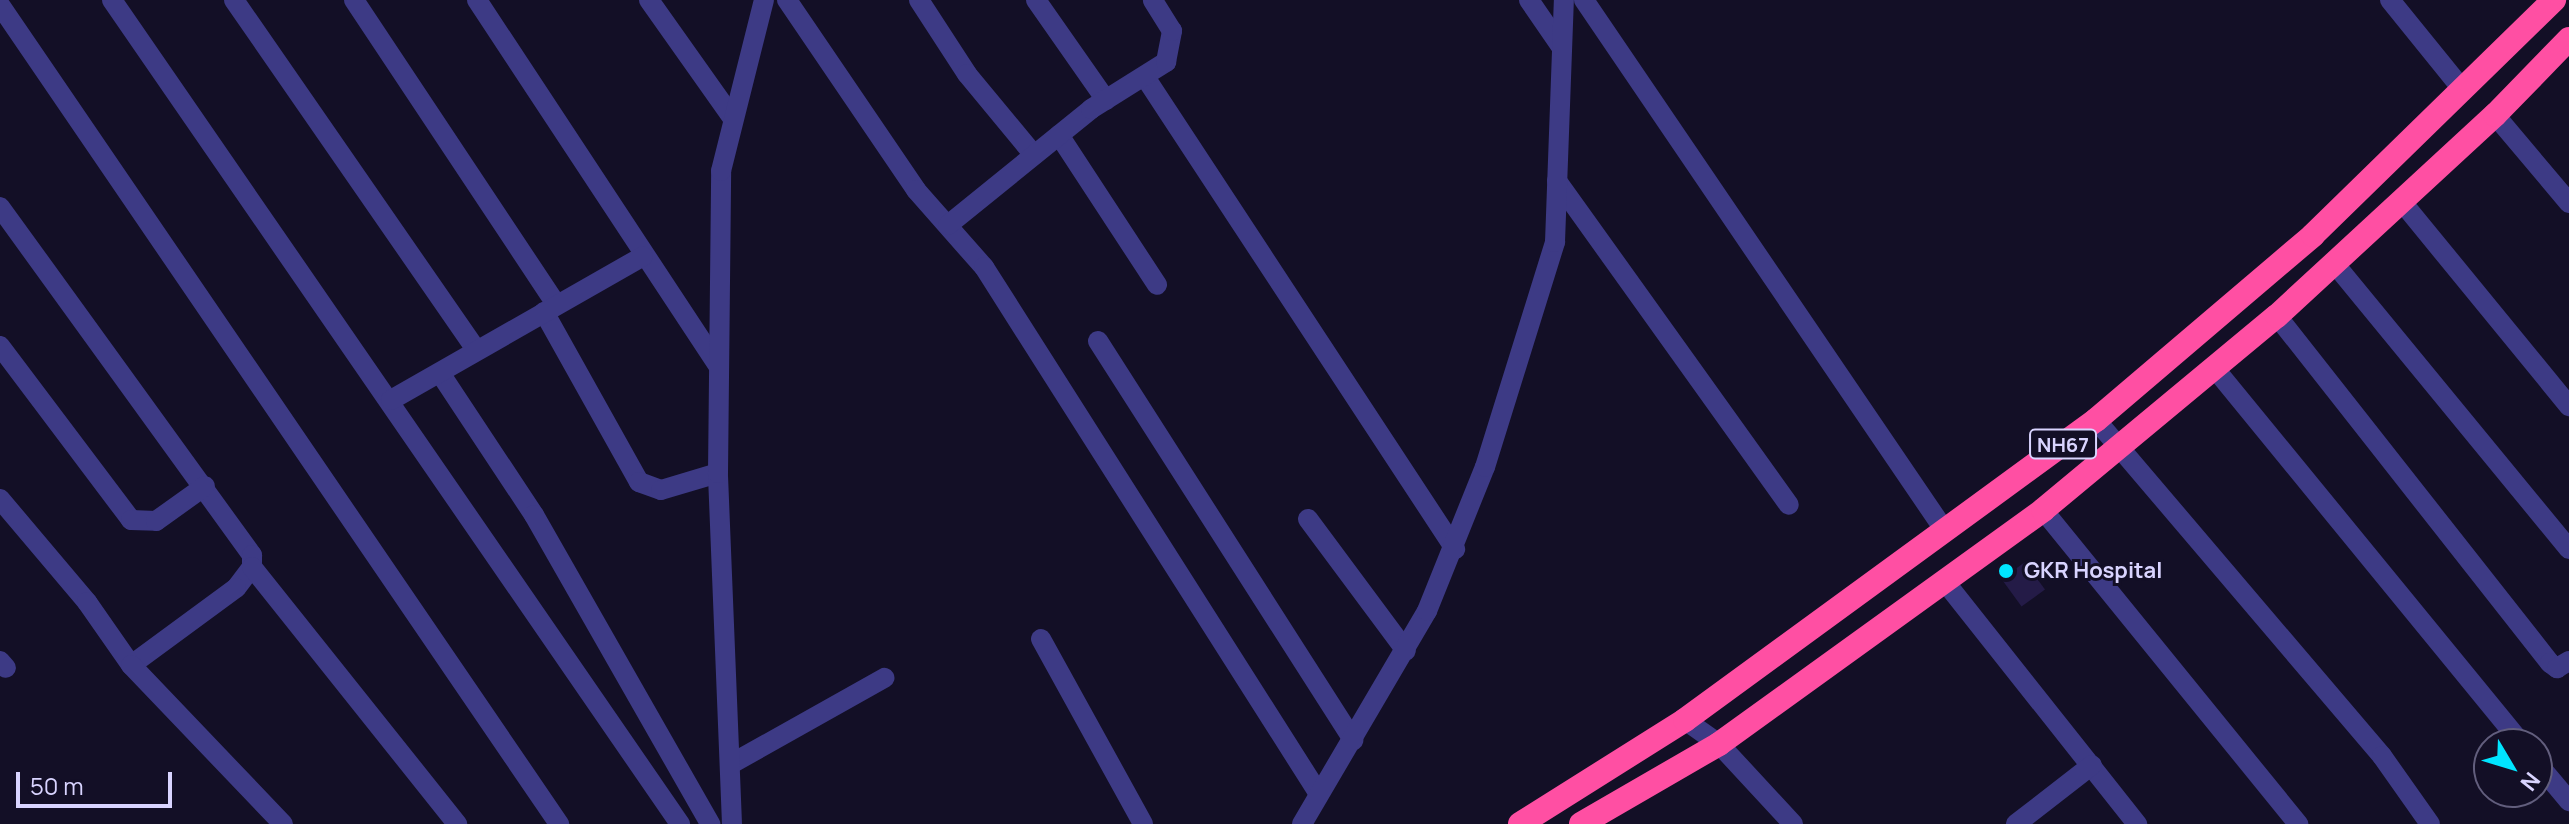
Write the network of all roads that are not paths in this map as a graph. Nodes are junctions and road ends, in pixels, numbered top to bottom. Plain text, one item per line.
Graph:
1 (112, 0) edge
2 (234, 0) edge
3 (354, 0) edge
4 (477, 0) edge
5 (649, 0) edge
6 (764, 0) edge
7 (787, 0) edge
8 (919, 0) edge
9 (1036, 0) edge
10 (1153, 0) edge
11 (1529, 0) edge
12 (1564, 0) edge
13 (1584, 0) edge
14 (2390, 0) edge
15 (2554, 0) edge
16 (0, 5) edge
17 (2569, 39) edge
18 (1562, 48) junction
19 (1145, 77) junction
20 (2463, 90) junction
21 (1106, 100) junction
22 (2495, 115) junction
23 (731, 116) junction
24 (1059, 135) junction
25 (1034, 155) junction
26 (1557, 181) junction
27 (2402, 202) junction
28 (2569, 203) edge
29 (0, 207) edge
30 (948, 225) junction
31 (643, 256) junction
32 (2334, 263) junction
33 (1157, 285) dead end
34 (551, 309) junction
35 (2277, 316) junction
36 (1098, 341) dead end
37 (0, 346) edge
38 (476, 350) junction
39 (717, 364) junction
40 (2216, 370) junction
41 (440, 373) junction
42 (391, 400) junction
43 (2569, 406) edge
44 (2096, 420) junction
45 (2118, 447) junction
46 (718, 473) junction
47 (205, 486) junction
48 (0, 499) edge
49 (1789, 505) dead end
50 (2043, 510) junction
51 (1308, 519) dead end
52 (1945, 531) junction
53 (1455, 549) junction
54 (2569, 549) edge
55 (252, 567) junction
56 (1946, 583) junction
57 (1041, 639) dead end
58 (1406, 651) junction
59 (2569, 661) edge
60 (131, 665) junction
61 (884, 678) dead end
62 (1685, 720) junction
63 (2509, 728) edge
64 (1353, 740) junction
65 (1719, 744) junction
66 (731, 764) junction
67 (2092, 765) junction
68 (2553, 782) edge
69 (1319, 794) junction
70 (2569, 801) edge
71 (283, 824) edge
72 (457, 824) edge
73 (559, 824) edge
74 (680, 824) edge
75 (710, 824) edge
76 (732, 824) edge
77 (1143, 824) edge
78 (1302, 824) edge
79 (1520, 824) edge
80 (1581, 824) edge
81 (1793, 824) edge
82 (2016, 824) edge
83 (2137, 824) edge
84 (2298, 824) edge
85 (2430, 824) edge

1 - 42 street
2 - 38 street
3 - 34 street
4 - 31 street
5 - 23 street
6 - 23 street
7 - 30 street
8 - 25 street
9 - 21 street
10 - 19 street
11 - 18 street
12 - 18 street
13 - 52 street
14 - 20 street
15 - 20 highway, NH67
16 - 73 street
17 - 22 highway, NH67
18 - 26 street
19 - 21 street
19 - 53 street
20 - 44 highway, NH67
21 - 24 street
22 - 27 highway, NH67
22 - 28 street
23 - 39 street
24 - 25 street
24 - 33 street
25 - 30 street
26 - 49 street
26 - 53 street
27 - 32 highway, NH67
27 - 43 street
29 - 47 street
30 - 69 street
31 - 34 street
31 - 39 street
32 - 35 highway, NH67
32 - 54 street
34 - 38 street
34 - 46 street
35 - 40 highway, NH67
35 - 59 street
36 - 64 street
37 - 47 street
38 - 41 street
39 - 46 street
40 - 45 highway, NH67
40 - 63 street
41 - 42 street
41 - 75 street
42 - 74 street
44 - 45 street
44 - 52 highway, NH67
45 - 50 highway, NH67
45 - 85 street
46 - 66 street
47 - 55 street
48 - 60 street
50 - 56 highway, NH67
50 - 84 street
51 - 58 street
52 - 62 highway, NH67
53 - 58 street
55 - 60 street
55 - 72 street
56 - 65 highway, NH67
56 - 67 street
57 - 77 street
58 - 64 street
60 - 71 street
61 - 66 street
62 - 65 street
62 - 79 highway, NH67
64 - 69 street
65 - 80 highway, NH67
65 - 81 street
66 - 76 street
67 - 82 street
67 - 83 street
68 - 70 street
69 - 78 street

